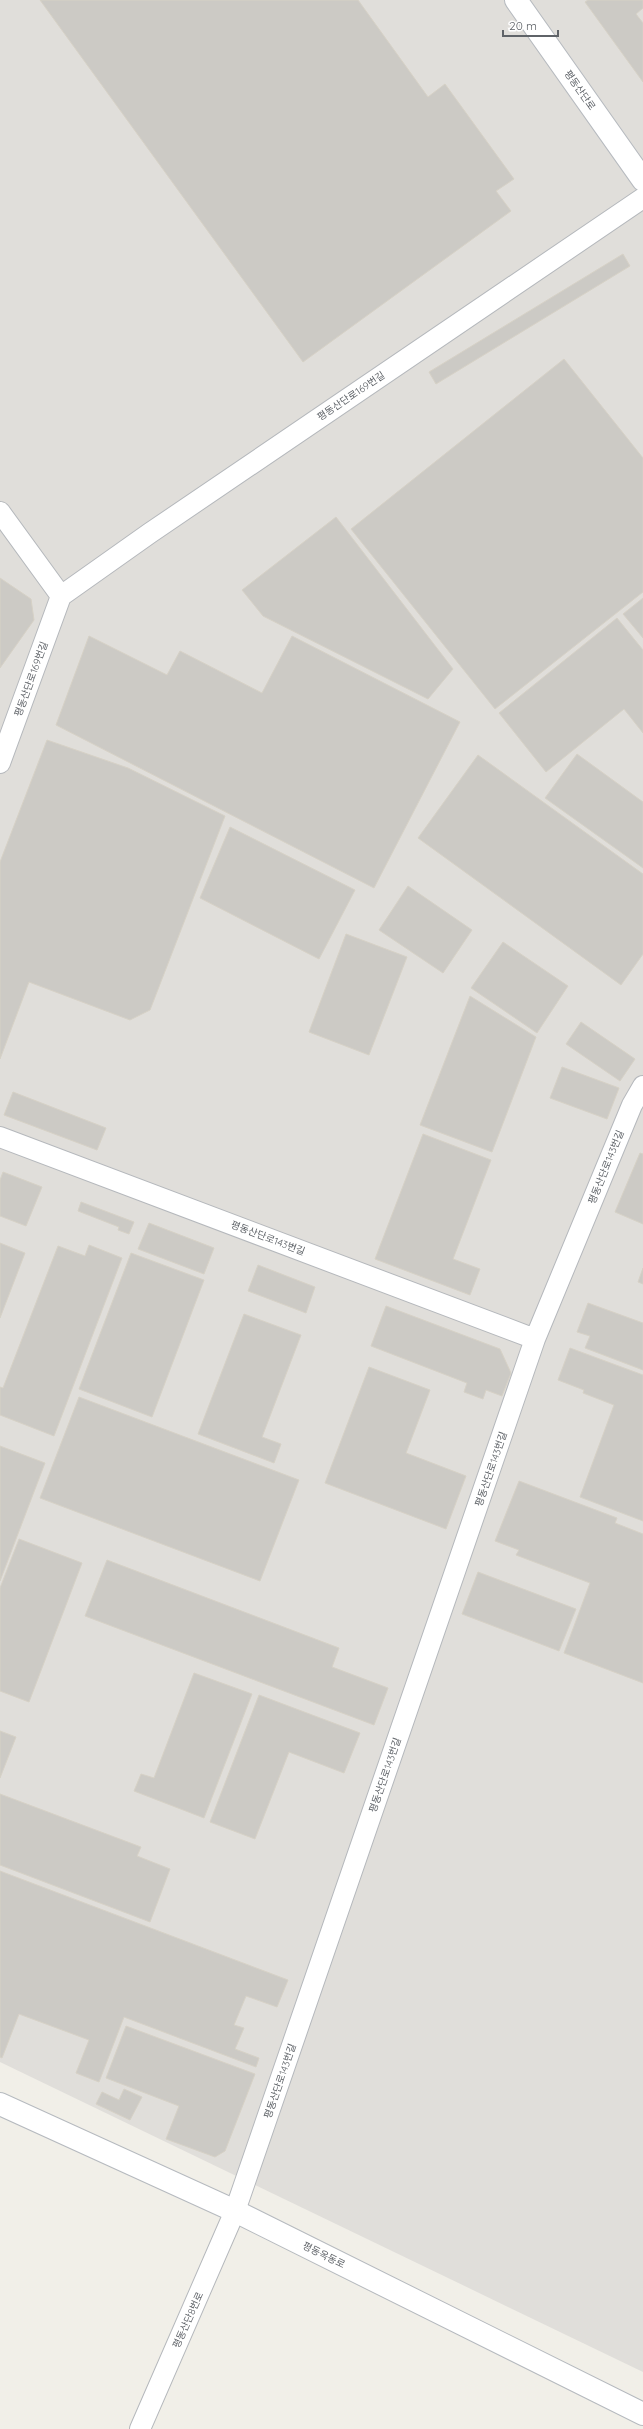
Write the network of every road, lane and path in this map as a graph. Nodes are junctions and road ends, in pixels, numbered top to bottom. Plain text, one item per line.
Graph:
1 (516, 0) edge
2 (643, 180) edge
3 (643, 198) edge
4 (0, 512) edge
5 (61, 596) junction
6 (0, 763) edge
7 (643, 1086) edge
8 (0, 1137) edge
9 (535, 1339) junction
10 (0, 2104) edge
11 (235, 2211) junction
12 (643, 2414) edge
13 (140, 2429) edge

1 - 2 street, 평동산단로
3 - 5 street, 평동산단로169번길
4 - 5 street
5 - 6 street, 평동산단로169번길
7 - 9 street, 평동산단로143번길
8 - 9 street, 평동산단로143번길
9 - 11 street, 평동산단로143번길
10 - 11 street, 평동옥동로
11 - 12 street, 평동옥동로
11 - 13 street, 평동산단8번로

